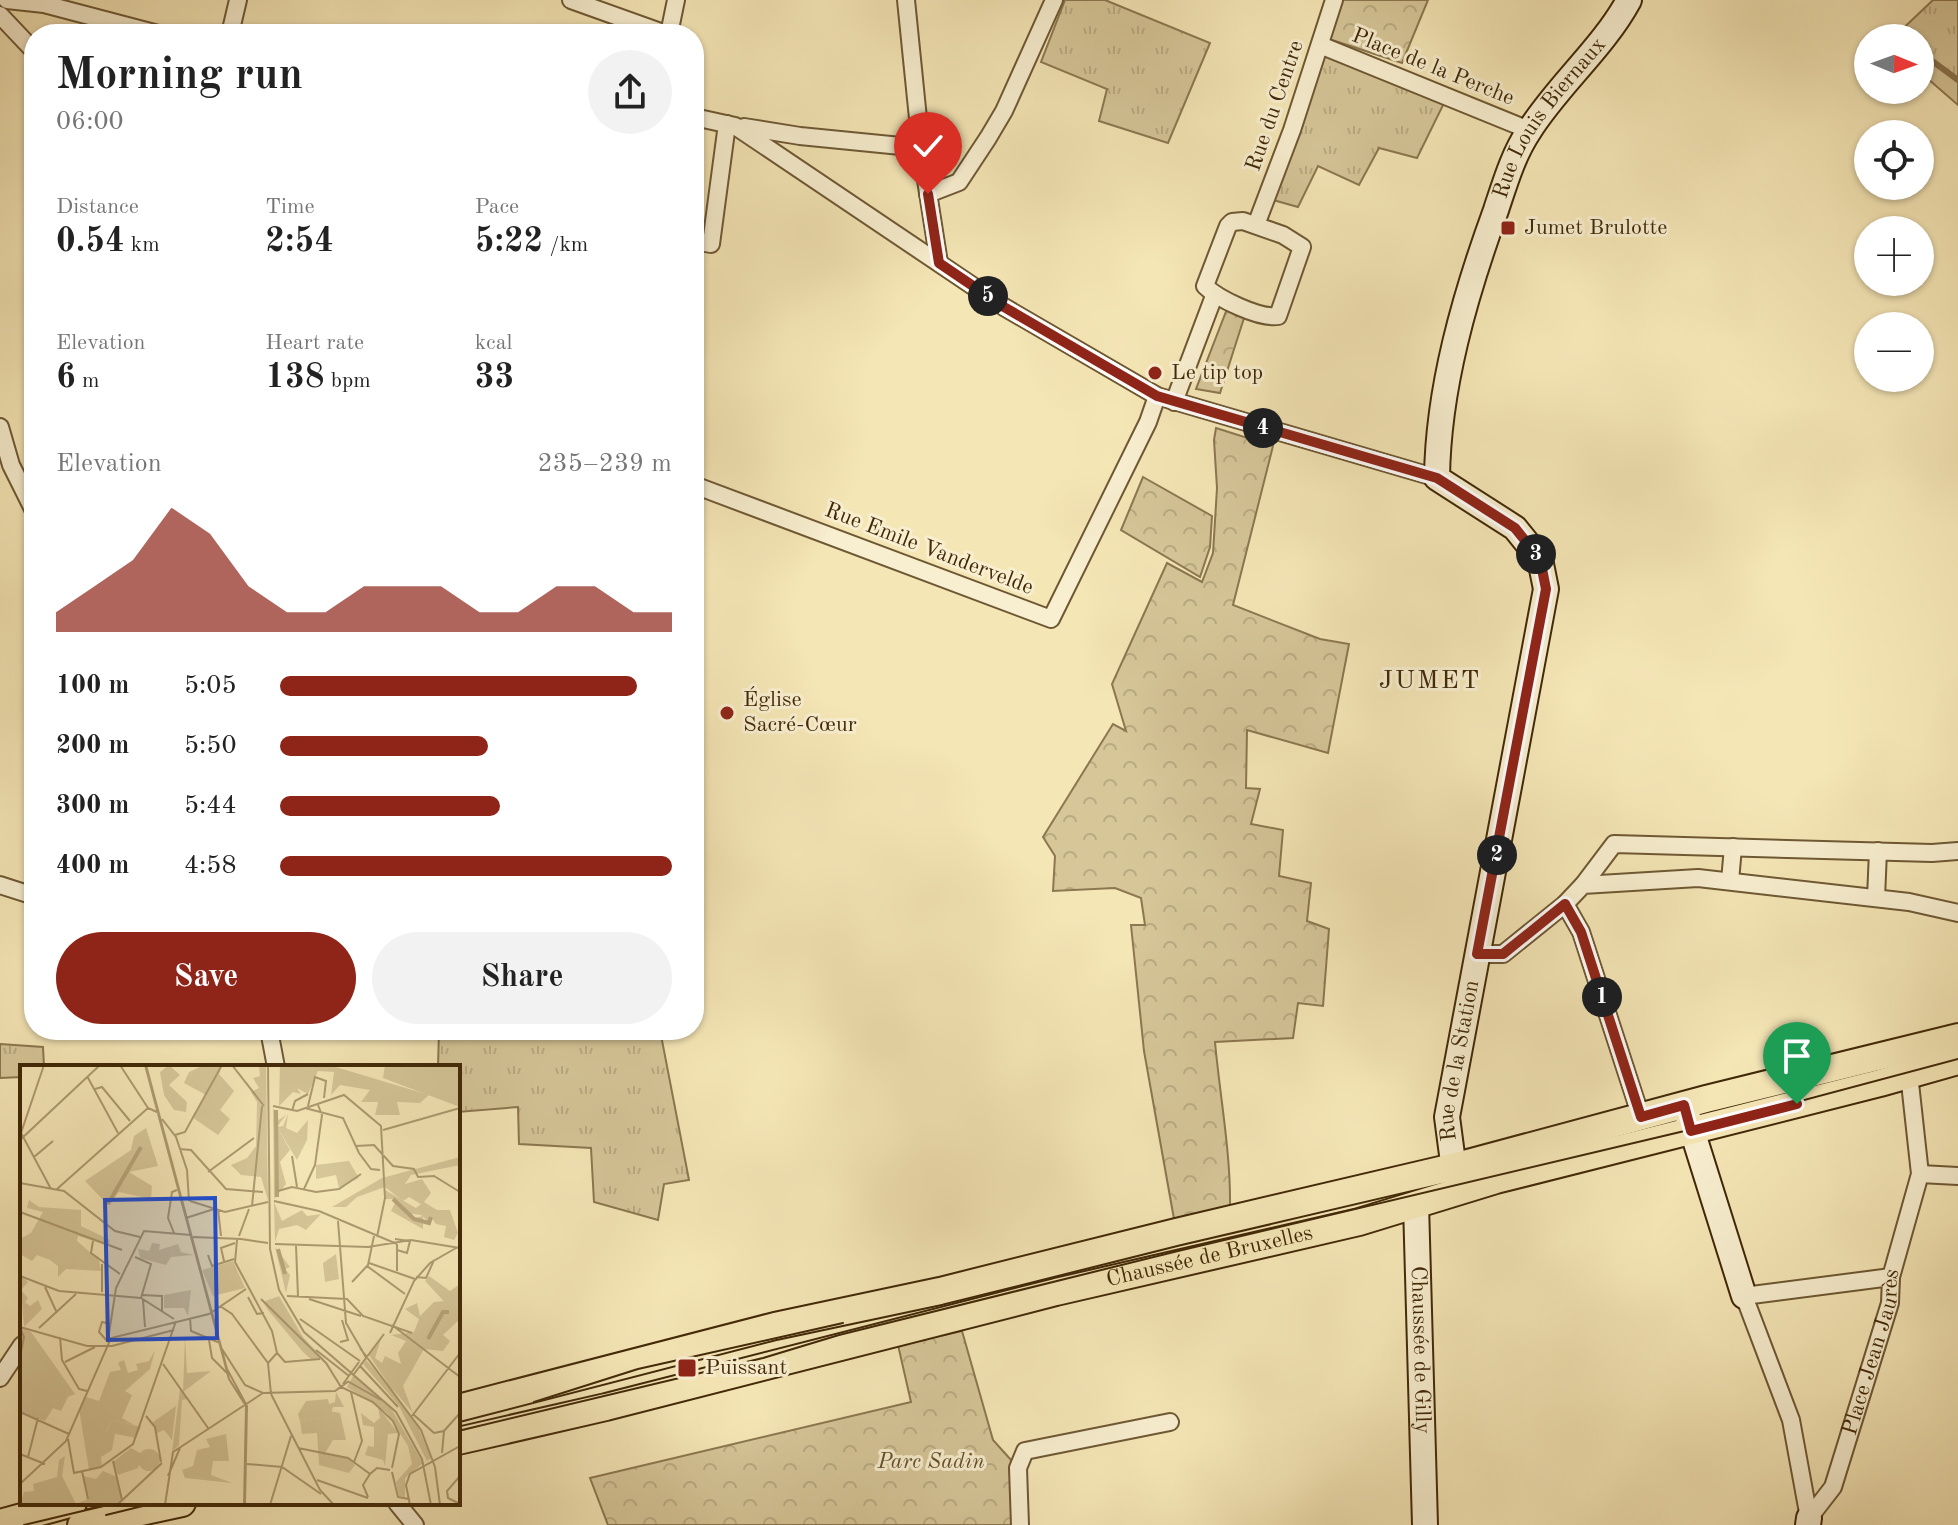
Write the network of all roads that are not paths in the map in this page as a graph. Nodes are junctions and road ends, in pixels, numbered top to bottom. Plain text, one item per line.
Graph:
1 (7, 0) edge
2 (238, 0) edge
3 (571, 0) edge
4 (676, 0) edge
5 (906, 0) edge
6 (1054, 0) edge
7 (1334, 0) edge
8 (1629, 0) edge
9 (0, 15) edge
10 (120, 24) edge
11 (232, 24) edge
12 (639, 24) edge
13 (670, 24) edge
14 (24, 40) edge
15 (1320, 45) junction
16 (704, 119) edge
17 (731, 125) junction
18 (1529, 130) junction
19 (921, 148) junction
20 (928, 194) junction
21 (1256, 225) junction
22 (704, 243) edge
23 (939, 263) junction
24 (1214, 296) junction
25 (1157, 396) junction
26 (1174, 402) junction
27 (0, 427) edge
28 (1437, 478) junction
29 (704, 489) edge
30 (24, 491) edge
31 (1733, 847) junction
32 (1878, 851) junction
33 (1958, 851) edge
34 (1730, 881) junction
35 (0, 885) edge
36 (1583, 885) junction
37 (24, 893) edge
38 (1876, 898) junction
39 (1565, 904) junction
40 (1958, 913) edge
41 (1477, 954) junction
42 (1958, 1037) edge
43 (271, 1040) edge
44 (1958, 1061) edge
45 (276, 1065) edge
46 (1909, 1074) junction
47 (1641, 1117) junction
48 (1687, 1118) junction
49 (1920, 1174) junction
50 (1415, 1176) junction
51 (1958, 1176) edge
52 (1455, 1179) junction
53 (1416, 1204) junction
54 (1891, 1277) junction
55 (1744, 1296) junction
56 (20, 1348) edge
57 (0, 1378) edge
58 (460, 1407) edge
59 (1170, 1422) dead end
60 (460, 1441) edge
61 (66, 1505) edge
62 (173, 1505) edge
63 (399, 1505) edge
64 (1809, 1522) edge
65 (0, 1523) edge
66 (81, 1525) edge
67 (415, 1525) edge
68 (1020, 1525) edge
69 (1425, 1525) edge

1 - 10 street
2 - 11 street
3 - 12 street
4 - 13 street
5 - 19 street
6 - 20 street
7 - 15 street, Rue du Centre
8 - 18 street, Rue Louis Biernaux
9 - 14 street
15 - 18 street, Place de la Perche
15 - 21 street, Rue du Centre
16 - 17 street, Rue de la Station
17 - 19 street
17 - 22 street
17 - 23 street, Rue de la Station
18 - 28 street, Rue Louis Biernaux
19 - 20 street
20 - 23 street
21 - 24 street
21 - 24 street
23 - 25 street, Rue de la Station
24 - 26 street
25 - 26 street, Rue de la Station
25 - 29 street, Rue Emile Vandervelde
26 - 28 street, Rue de la Station
27 - 30 street
28 - 41 street, Rue de la Station
31 - 32 street
31 - 34 street
31 - 36 street
32 - 33 street
32 - 38 street
34 - 36 street
34 - 38 street
35 - 37 street
36 - 39 street
38 - 40 street
39 - 41 street
39 - 47 street
41 - 52 street, Rue de la Station
42 - 48 main road, Chaussée de Bruxelles
43 - 45 street
44 - 46 main road, Chaussée de Bruxelles
46 - 48 main road, Chaussée de Bruxelles
46 - 49 street
47 - 48 main road, Chaussée de Bruxelles
47 - 52 main road, Chaussée de Bruxelles
48 - 52 main road, Chaussée de Bruxelles
48 - 55 street, Place Jean Jaurès
49 - 51 street
49 - 54 street
50 - 52 main road, Chaussée de Bruxelles
50 - 53 street, Chaussée de Gilly
50 - 58 main road, Chaussée de Bruxelles
52 - 53 main road, Chaussée de Bruxelles
53 - 60 main road, Chaussée de Bruxelles
53 - 69 street, Chaussée de Gilly
54 - 55 street, Place Jean Jaurès
54 - 64 street, Place Jean Jaurès
55 - 64 street, Place Jean Jaurès
56 - 57 street
59 - 68 street
61 - 65 main road
62 - 66 main road
63 - 67 street

